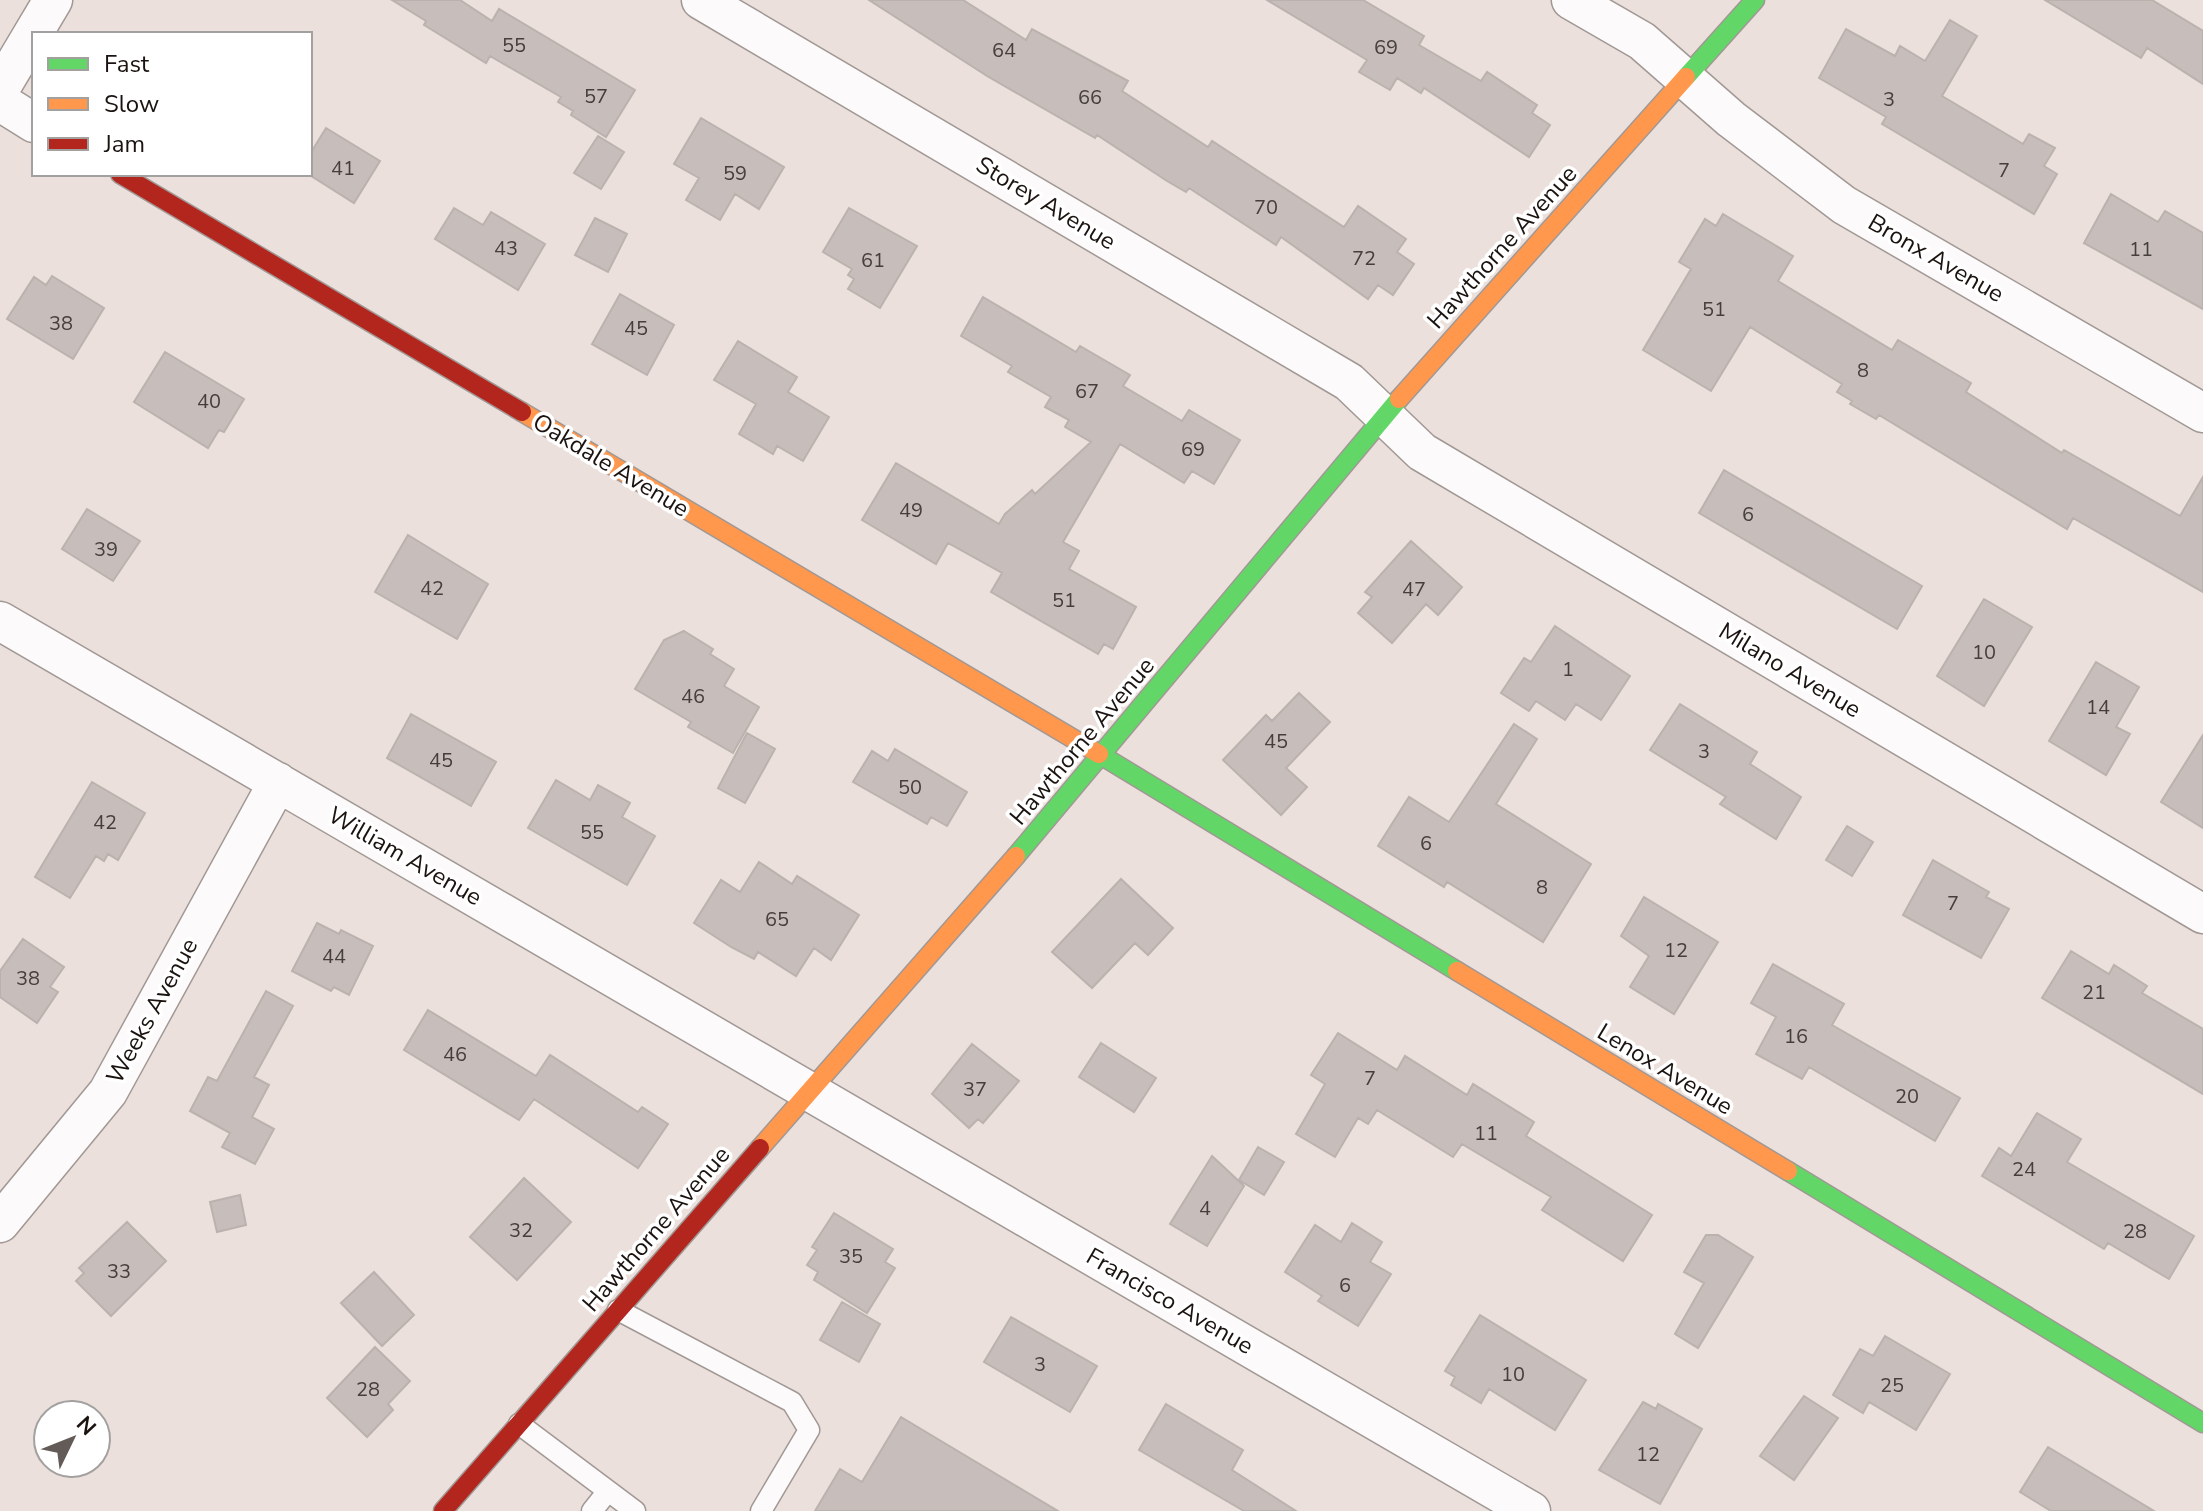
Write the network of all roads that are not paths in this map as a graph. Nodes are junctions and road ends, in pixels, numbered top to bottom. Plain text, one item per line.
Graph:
1 (53, 0) edge
2 (701, 0) edge
3 (1571, 0) edge
4 (1755, 0) edge
5 (34, 32) edge
6 (32, 35) edge
7 (1684, 79) junction
8 (0, 89) edge
9 (0, 102) edge
10 (32, 122) edge
11 (123, 176) edge
12 (2203, 413) edge
13 (1382, 418) junction
14 (0, 621) edge
15 (1102, 757) junction
16 (278, 782) junction
17 (2203, 914) edge
18 (809, 1091) junction
19 (0, 1223) edge
20 (618, 1310) junction
21 (2203, 1423) edge
22 (519, 1424) junction
23 (608, 1491) junction
24 (443, 1511) edge
25 (592, 1511) edge
26 (635, 1511) edge
27 (761, 1511) edge
28 (1531, 1511) edge

1 - 5 street
2 - 13 street, Storey Avenue
3 - 7 street, Bronx Avenue
4 - 7 street, Hawthorne Avenue
6 - 8 street
7 - 12 street, Bronx Avenue
7 - 13 street, Hawthorne Avenue
9 - 10 street
11 - 15 street, Oakdale Avenue
13 - 15 street, Hawthorne Avenue
13 - 17 street, Milano Avenue
14 - 16 street, William Avenue
15 - 18 street, Hawthorne Avenue
15 - 21 street, Lenox Avenue
16 - 18 street, William Avenue
16 - 19 street, Weeks Avenue
18 - 20 street, Hawthorne Avenue
18 - 28 street, Francisco Avenue
20 - 22 street, Hawthorne Avenue
20 - 27 lane
22 - 23 lane
22 - 24 street, Hawthorne Avenue
23 - 25 lane
23 - 26 lane

